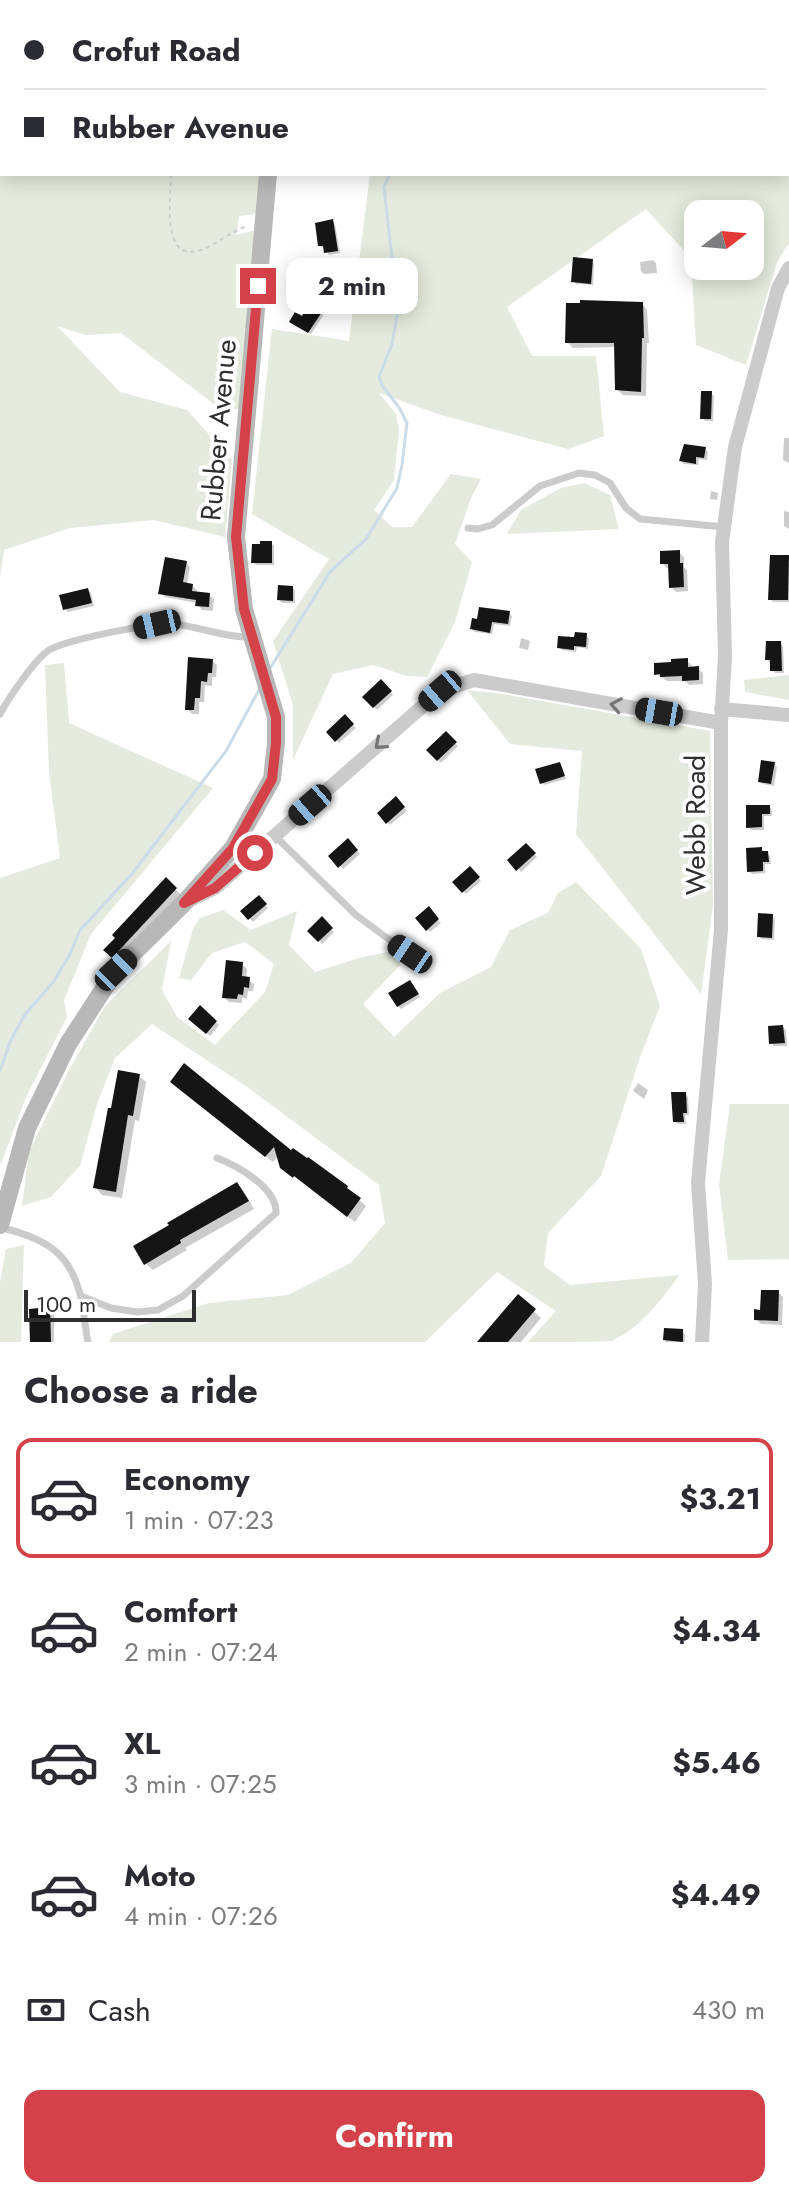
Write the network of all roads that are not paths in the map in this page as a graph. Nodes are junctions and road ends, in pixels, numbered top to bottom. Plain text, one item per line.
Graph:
1 (268, 176) edge
2 (789, 268) edge
3 (724, 527) junction
4 (468, 528) dead end
5 (252, 637) junction
6 (0, 714) edge
7 (789, 715) edge
8 (721, 716) junction
9 (275, 836) junction
10 (184, 903) junction
11 (421, 963) dead end
12 (217, 1158) dead end
13 (0, 1226) edge
14 (81, 1296) junction
15 (88, 1342) edge
16 (702, 1342) edge

1 - 5 street, Rubber Avenue
2 - 3 street, Webb Road
3 - 4 lane
3 - 8 street, Webb Road
5 - 6 lane
5 - 10 street, Rubber Avenue
7 - 8 street
8 -> 9 street
8 - 16 street, Webb Road
9 - 10 street
9 - 11 lane
10 - 13 street, Rubber Avenue
12 - 14 lane
13 - 14 lane
14 - 15 lane

